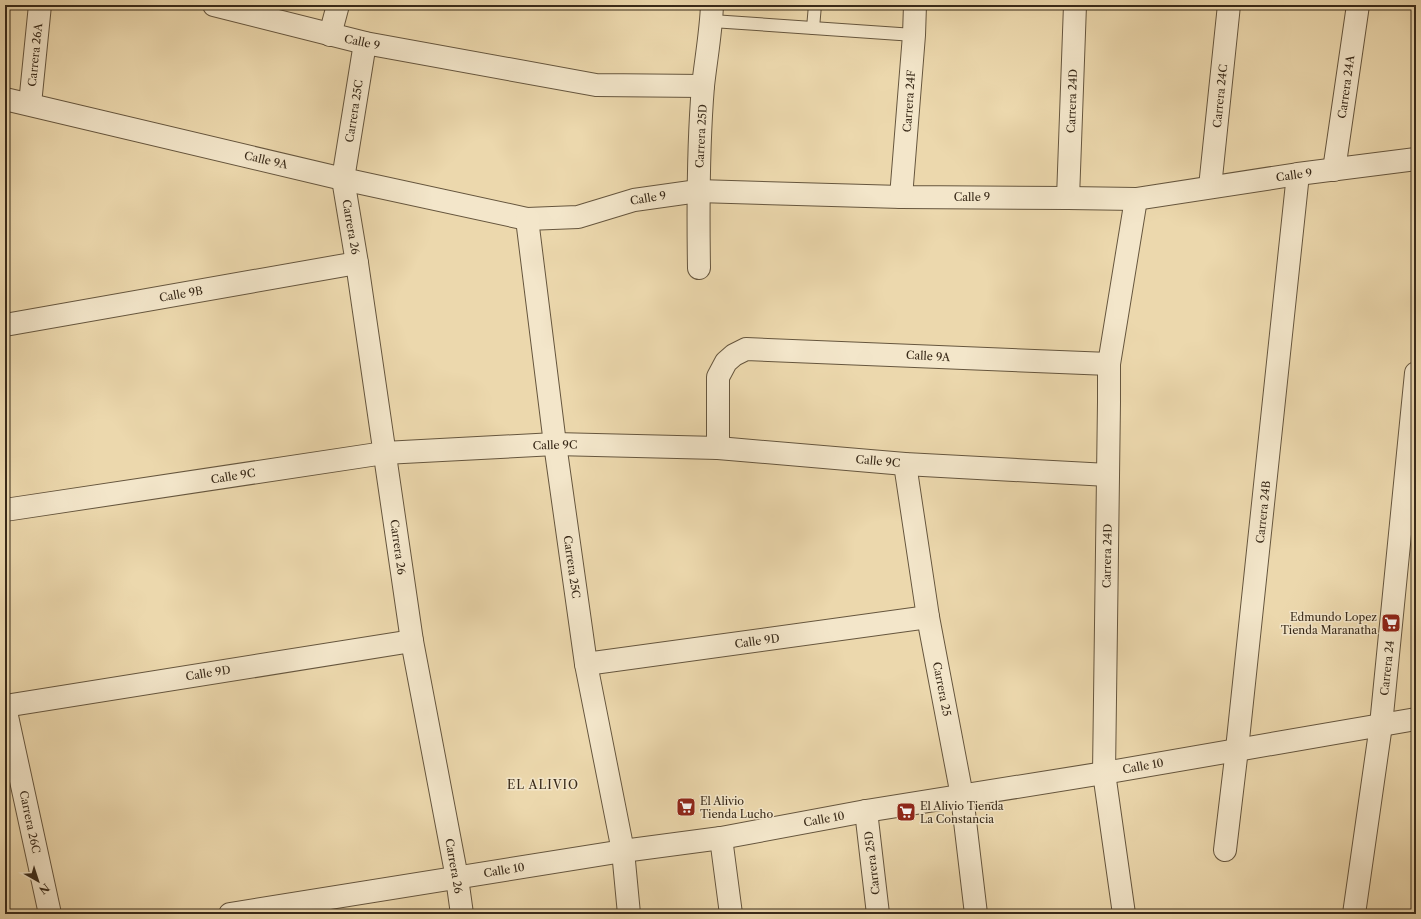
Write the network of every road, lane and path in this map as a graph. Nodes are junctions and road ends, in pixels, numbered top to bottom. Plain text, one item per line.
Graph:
1 (40, 5) edge
2 (214, 5) edge
3 (338, 5) edge
4 (815, 5) edge
5 (915, 5) edge
6 (1075, 5) edge
7 (1229, 5) edge
8 (1358, 5) edge
9 (712, 13) edge
10 (814, 28) junction
11 (330, 35) junction
12 (914, 35) junction
13 (365, 43) junction
14 (703, 86) junction
15 (5, 99) edge
16 (30, 104) junction
17 (1416, 159) edge
18 (1334, 170) junction
19 (1298, 174) junction
20 (344, 179) junction
21 (1210, 187) junction
22 (698, 191) junction
23 (901, 197) junction
24 (1068, 198) junction
25 (1136, 199) junction
26 (528, 219) junction
27 (357, 263) junction
28 (699, 268) dead end
29 (5, 325) edge
30 (1109, 364) junction
31 (1416, 373) edge
32 (555, 444) junction
33 (718, 448) junction
34 (384, 453) junction
35 (905, 464) junction
36 (1108, 475) junction
37 (5, 510) edge
38 (928, 617) junction
39 (412, 641) junction
40 (586, 664) junction
41 (5, 707) edge
42 (1416, 719) edge
43 (1381, 725) junction
44 (1237, 749) junction
45 (1104, 773) junction
46 (962, 796) junction
47 (866, 811) junction
48 (721, 838) junction
49 (1225, 850) dead end
50 (623, 851) junction
51 (458, 878) junction
52 (50, 914) edge
53 (230, 914) edge
54 (462, 914) edge
55 (629, 914) edge
56 (731, 914) edge
57 (878, 914) edge
58 (976, 914) edge
59 (1124, 914) edge
60 (1354, 914) edge

1 - 16 street, Carrera 26A
2 - 11 street, Calle 9
3 - 11 street
4 - 10 lane
5 - 12 street, Carrera 24F
6 - 24 street, Carrera 24D
7 - 21 street, Carrera 24C
8 - 18 street, Carrera 24A
9 - 10 lane
9 - 14 street, Carrera 25D
10 - 12 lane
11 - 13 street, Calle 9
12 - 23 street, Carrera 24F
13 - 14 street, Calle 9
13 - 20 street, Carrera 25C
14 - 22 street, Carrera 25D
15 - 16 street, Calle 9A
16 - 20 street, Calle 9A
17 - 18 street, Calle 9
18 - 19 street, Calle 9
19 - 21 street, Calle 9
19 - 44 street, Carrera 24B
20 - 26 street, Calle 9A
20 - 27 street, Carrera 26
21 - 25 street, Calle 9
22 - 23 street, Calle 9
22 - 26 street, Calle 9
22 - 28 street, Carrera 25D
23 - 24 street, Calle 9
24 - 25 street, Calle 9
25 - 30 street, Carrera 24D
26 - 32 street, Carrera 25C
27 - 29 street, Calle 9B
27 - 34 street, Carrera 26
30 - 33 street, Calle 9A
30 - 36 street, Carrera 24D
31 - 43 street, Carrera 24
32 - 33 street, Calle 9C
32 - 34 street, Calle 9C
32 - 40 street, Carrera 25C
33 - 35 street, Calle 9C
34 - 37 street, Calle 9C
34 - 39 street, Carrera 26
35 - 36 street, Calle 9C
35 - 38 street, Carrera 25
36 - 45 street, Carrera 24D
38 - 40 street, Calle 9D
38 - 46 street, Carrera 25
39 - 41 street, Calle 9D
39 - 51 street, Carrera 26
40 - 50 street, Carrera 25C
41 - 52 street, Carrera 26C
42 - 43 street, Calle 10
43 - 44 street, Calle 10
43 - 60 street, Carrera 24
44 - 45 street, Calle 10
44 - 49 street, Carrera 24B
45 - 46 street, Calle 10
45 - 59 street, Carrera 24D
46 - 47 street, Calle 10
46 - 58 street, Carrera 25
47 - 48 street, Calle 10
47 - 57 street, Carrera 25D
48 - 50 street, Calle 10
48 - 56 street
50 - 51 street, Calle 10
50 - 55 street, Carrera 25C
51 - 53 street, Calle 10
51 - 54 street, Carrera 26

